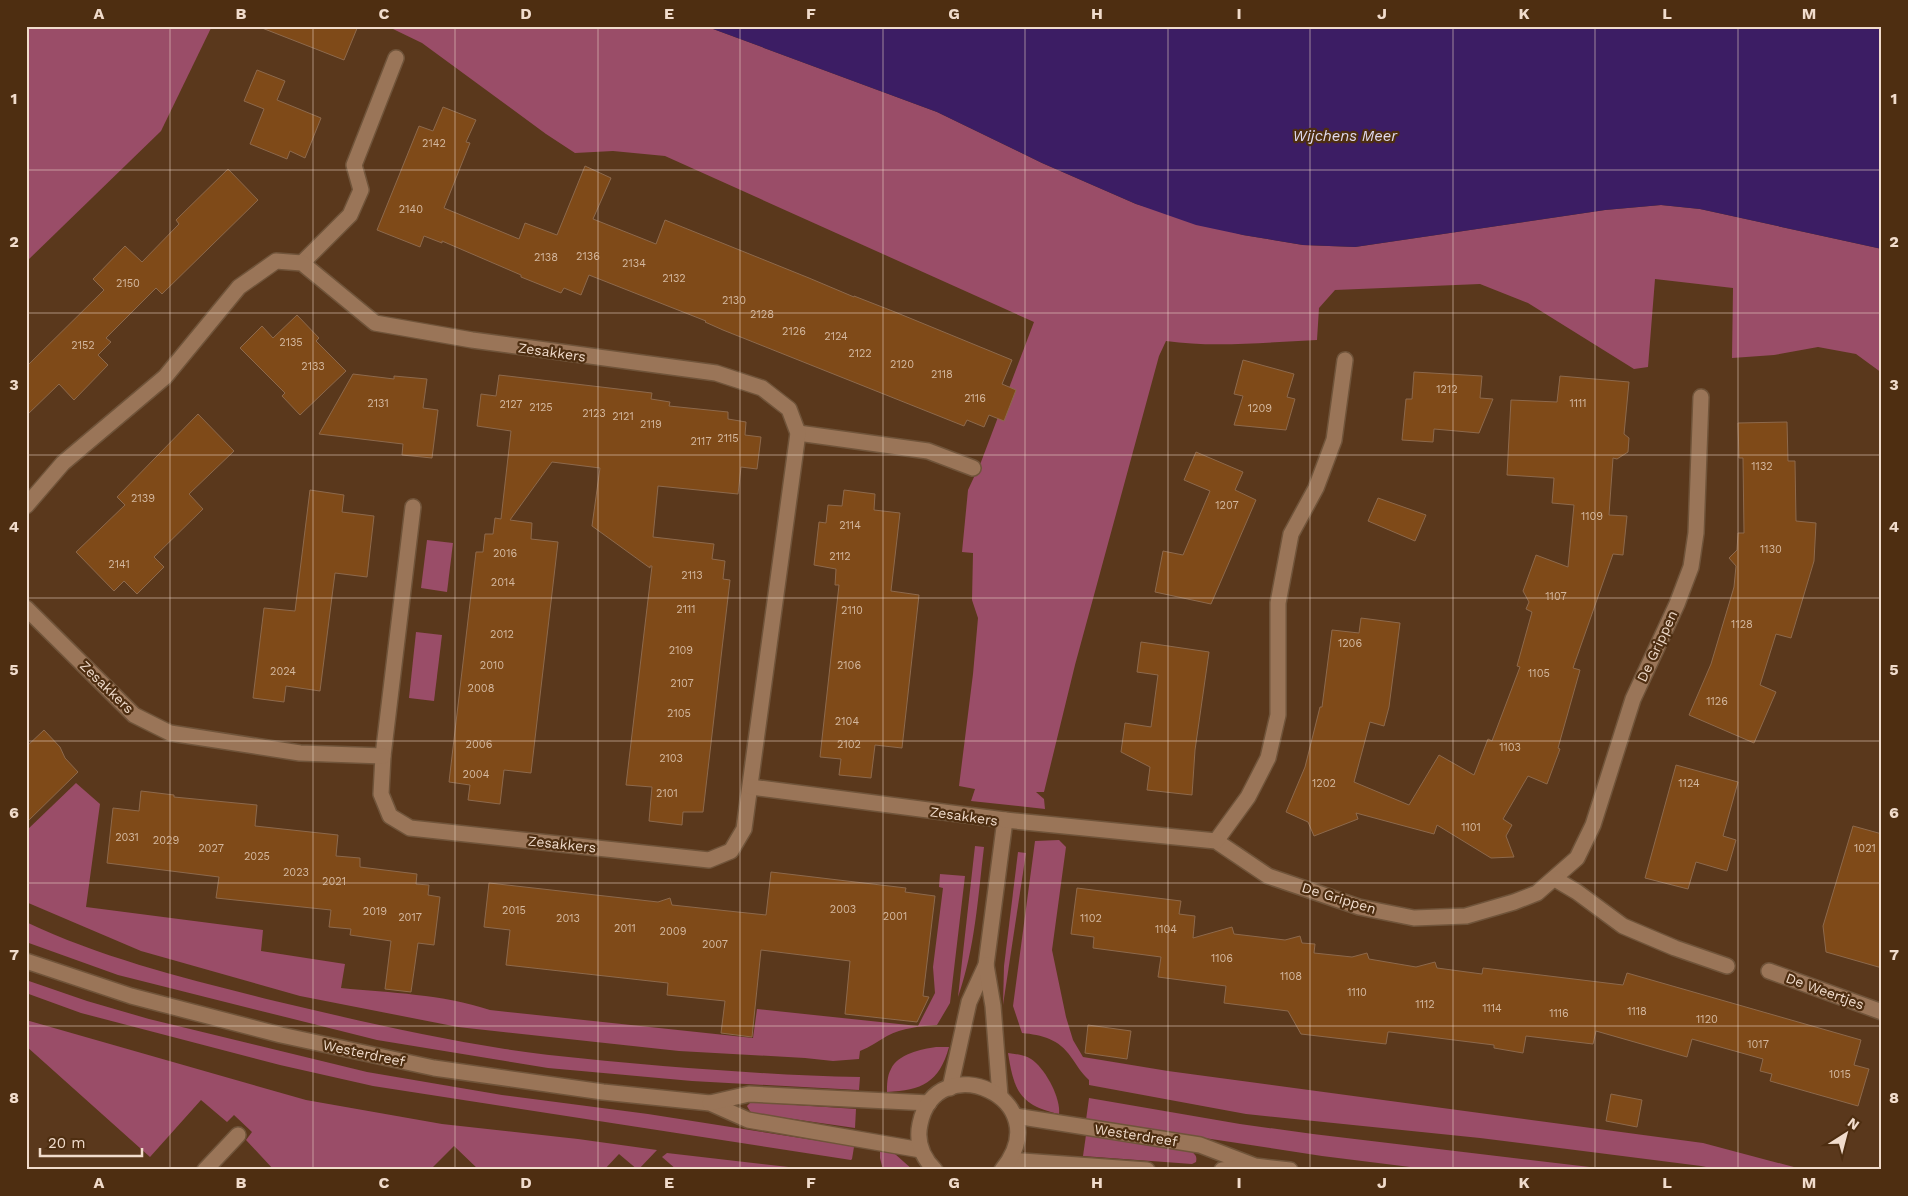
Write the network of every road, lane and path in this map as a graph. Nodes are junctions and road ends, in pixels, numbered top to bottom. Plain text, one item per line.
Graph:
1 (396, 58) dead end
2 (302, 264) junction
3 (1345, 360) dead end
4 (1701, 397) dead end
5 (798, 433) junction
6 (973, 468) dead end
7 (26, 506) edge
8 (413, 507) dead end
9 (26, 608) edge
10 (383, 756) junction
11 (751, 787) junction
12 (1005, 820) junction
13 (1216, 841) junction
14 (1555, 879) junction
15 (26, 961) edge
16 (986, 964) junction
17 (1727, 966) dead end
18 (1769, 971) dead end
19 (1882, 1012) edge
20 (950, 1088) junction
21 (1000, 1096) junction
22 (710, 1103) junction
23 (929, 1103) junction
24 (1015, 1116) junction
25 (238, 1135) dead end
26 (921, 1150) junction
27 (1006, 1165) edge
28 (1255, 1166) junction
29 (205, 1170) edge
30 (935, 1170) edge
31 (1147, 1170) edge
32 (1222, 1170) edge
33 (1290, 1170) edge

1 - 2 street
2 - 5 street, Zesakkers
2 - 7 street
3 - 13 street
4 - 14 street, De Grippen
5 - 6 street
5 - 11 street, Zesakkers
8 - 10 street, Zesakkers
9 - 10 street, Zesakkers
10 - 11 street, Zesakkers
11 - 12 street, Zesakkers
12 - 13 street, De Grippen
12 - 16 street, Zesakkers
13 - 14 street, De Grippen
14 - 17 street
15 - 22 street, Westerdreef
16 - 20 street, Zesakkers
16 - 21 street, Zesakkers
18 - 19 street, De Weertjes
20 - 21 street
20 - 23 street
21 - 24 street
22 - 23 street, Westerdreef
22 - 26 street, Westerdreef
23 - 26 street
24 - 27 street
24 - 28 street, Westerdreef
25 - 29 street
26 - 30 street
27 - 31 street
28 - 32 street, Westerdreef
28 - 33 street, Westerdreef

